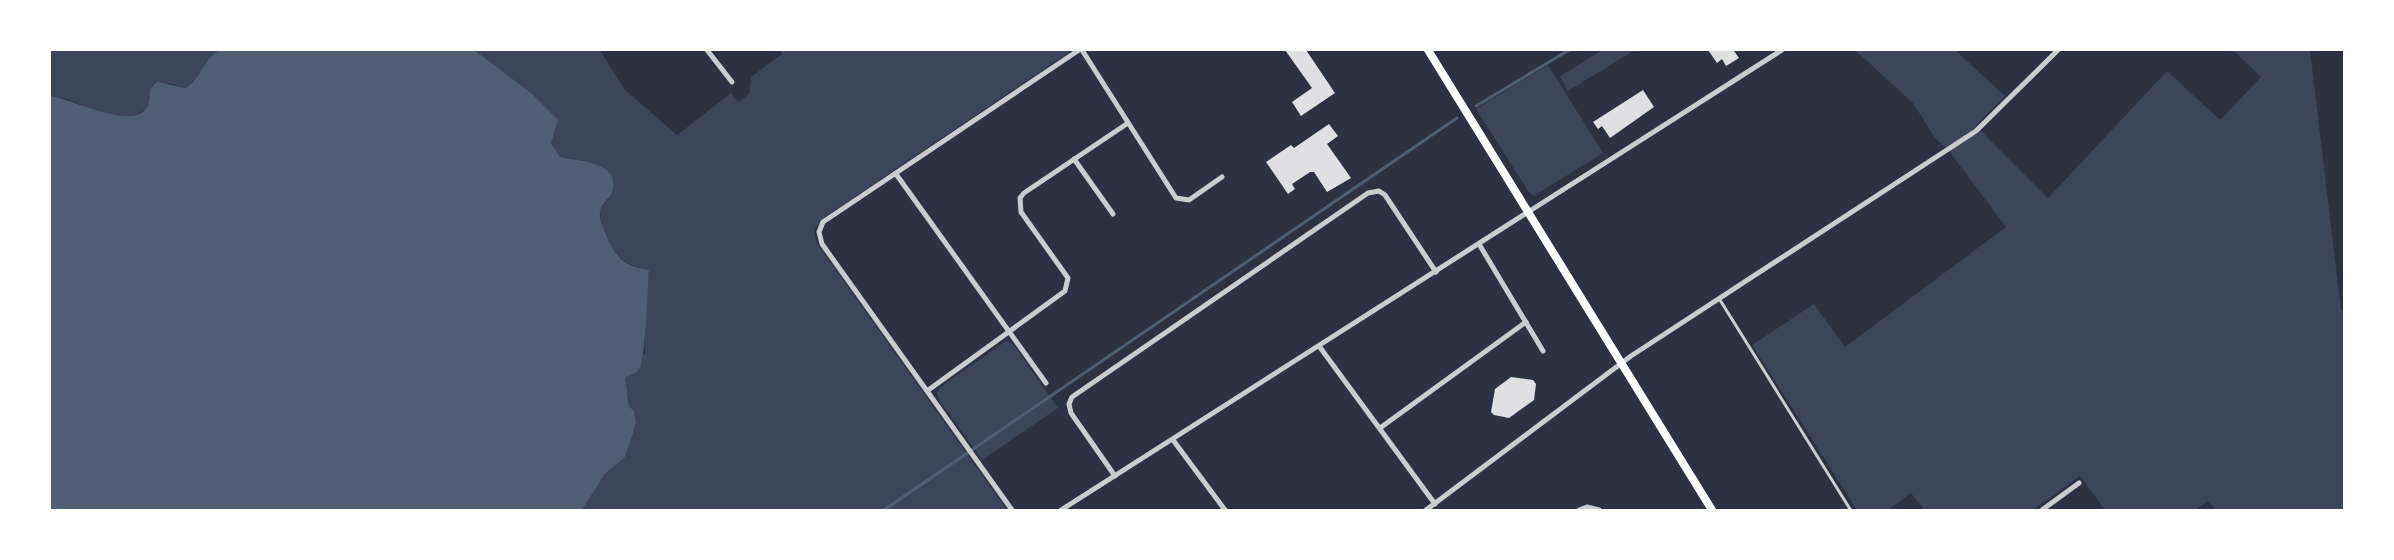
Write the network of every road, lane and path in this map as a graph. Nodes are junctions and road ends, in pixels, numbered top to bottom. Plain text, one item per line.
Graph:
1 (707, 50) edge
2 (1081, 50) edge
3 (1428, 50) edge
4 (1782, 50) edge
5 (2058, 50) edge
6 (732, 82) dead end
7 (1128, 123) junction
8 (1074, 159) junction
9 (896, 174) junction
10 (1222, 177) dead end
11 (1528, 213) junction
12 (1113, 214) dead end
13 (1479, 244) junction
14 (1436, 272) junction
15 (1719, 299) junction
16 (1526, 322) junction
17 (1009, 332) junction
18 (1319, 346) junction
19 (1543, 351) dead end
20 (1622, 364) junction
21 (1046, 382) dead end
22 (927, 391) junction
23 (1380, 428) junction
24 (1173, 440) junction
25 (1115, 476) junction
26 (2079, 483) dead end
27 (1435, 504) junction
28 (1012, 510) edge
29 (1061, 510) edge
30 (1225, 510) edge
31 (1426, 510) edge
32 (1579, 510) edge
33 (1599, 510) edge
34 (1712, 510) edge
35 (1850, 510) edge
36 (2042, 510) edge

1 - 6 street
2 - 7 street
2 - 9 street
3 - 11 main road
4 - 11 street
5 - 15 street
7 - 8 street
7 - 10 street
8 - 12 street
8 - 17 street
9 - 17 street
9 - 22 street
11 - 13 street
11 - 20 main road
13 - 14 street
13 - 16 street
14 - 18 street
14 - 25 street
15 - 20 street
15 - 35 lane
16 - 19 street
16 - 23 street
17 - 21 street
17 - 22 street
18 - 23 street
18 - 24 street
20 - 27 street
20 - 34 main road
22 - 28 street
23 - 27 street
24 - 25 street
24 - 30 street
25 - 29 street
26 - 36 street
27 - 31 street
32 - 33 street

